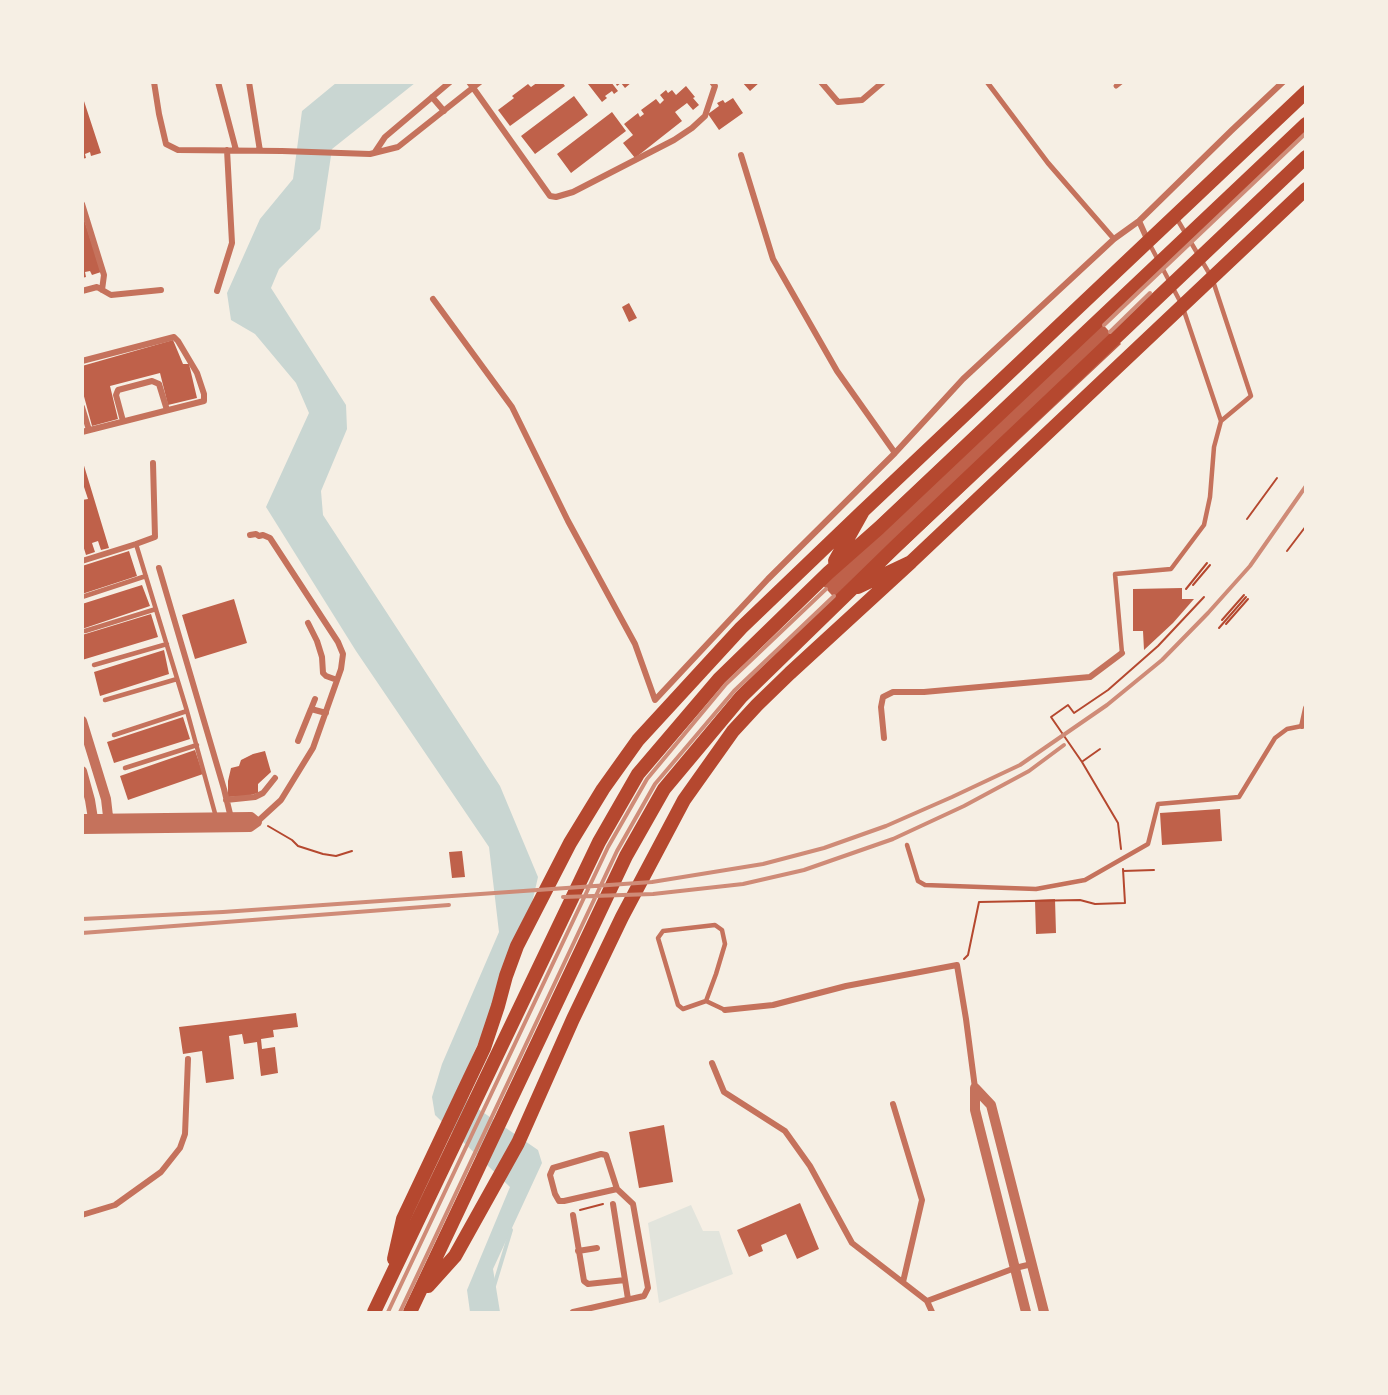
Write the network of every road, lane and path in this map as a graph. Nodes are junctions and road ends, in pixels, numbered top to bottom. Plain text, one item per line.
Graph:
1 (154, 82) edge
2 (218, 82) edge
3 (249, 82) edge
4 (450, 82) edge
5 (480, 82) edge
6 (712, 82) edge
7 (821, 82) edge
8 (883, 82) edge
9 (987, 82) edge
10 (1283, 82) edge
11 (471, 85) edge
12 (1305, 92) edge
13 (432, 97) junction
14 (444, 111) junction
15 (1305, 124) edge
16 (226, 150) junction
17 (236, 150) junction
18 (260, 151) junction
19 (375, 153) junction
20 (741, 155) dead end
21 (1305, 158) edge
22 (1305, 189) edge
23 (82, 204) edge
24 (1175, 215) junction
25 (1139, 221) junction
26 (1114, 239) junction
27 (1148, 241) junction
28 (1212, 278) junction
29 (102, 290) junction
30 (161, 290) dead end
31 (82, 291) edge
32 (217, 291) dead end
33 (433, 299) dead end
34 (1182, 305) junction
35 (82, 361) edge
36 (82, 407) edge
37 (167, 410) junction
38 (123, 421) junction
39 (1221, 421) junction
40 (86, 431) edge
41 (895, 453) junction
42 (153, 463) dead end
43 (1277, 478) dead end
44 (863, 512) junction
45 (1247, 519) dead end
46 (1305, 526) edge
47 (250, 535) dead end
48 (136, 544) junction
49 (1287, 551) dead end
50 (83, 558) edge
51 (911, 562) junction
52 (159, 568) dead end
53 (828, 573) junction
54 (146, 576) junction
55 (1193, 585) dead end
56 (1186, 589) dead end
57 (848, 592) junction
58 (82, 597) edge
59 (1204, 597) dead end
60 (1246, 597) junction
61 (156, 609) junction
62 (1222, 620) dead end
63 (308, 622) dead end
64 (1226, 624) dead end
65 (1219, 628) dead end
66 (85, 631) dead end
67 (167, 644) junction
68 (1122, 653) joint
69 (94, 665) dead end
70 (177, 679) junction
71 (337, 680) junction
72 (315, 699) dead end
73 (105, 700) dead end
74 (1305, 708) edge
75 (311, 709) junction
76 (187, 711) junction
77 (326, 713) junction
78 (82, 721) edge
79 (1302, 726) joint
80 (114, 735) dead end
81 (884, 738) dead end
82 (298, 741) dead end
83 (197, 745) junction
84 (1100, 749) dead end
85 (1082, 762) junction
86 (125, 768) dead end
87 (82, 771) edge
88 (274, 778) dead end
89 (226, 800) junction
90 (216, 817) junction
91 (231, 822) junction
92 (257, 822) junction
93 (109, 823) junction
94 (88, 824) edge
95 (907, 845) dead end
96 (352, 851) dead end
97 (1154, 870) dead end
98 (1123, 871) junction
99 (957, 965) junction
100 (706, 1001) junction
101 (725, 1010) joint
102 (188, 1059) dead end
103 (712, 1063) dead end
104 (975, 1088) junction
105 (893, 1104) dead end
106 (618, 1189) junction
107 (613, 1203) joint
108 (82, 1215) edge
109 (573, 1215) joint
110 (597, 1248) dead end
111 (578, 1251) junction
112 (1032, 1264) junction
113 (1015, 1268) junction
114 (625, 1280) junction
115 (388, 1281) junction
116 (903, 1282) junction
117 (416, 1299) junction
118 (628, 1299) junction
119 (927, 1301) junction
120 (374, 1312) edge
121 (410, 1312) edge
122 (573, 1312) edge
123 (932, 1312) edge
124 (1026, 1312) edge
125 (1044, 1312) edge

1 - 16 street
2 - 17 street
3 - 18 street
4 - 13 street
5 - 11 street
6 - 11 street
7 - 8 street
9 - 26 street
10 - 25 street
11 - 14 street
12 - 24 highway
13 - 14 street
13 - 19 street
14 - 19 street
15 - 53 highway
16 - 17 street
16 - 32 street
17 - 18 street
18 - 19 street
20 - 41 street
21 - 57 highway
22 - 28 highway
23 - 29 street
24 - 27 highway
24 - 28 lane
25 - 26 street
25 - 27 street
26 - 41 street
27 - 34 lane
27 - 44 highway
28 - 34 highway
28 - 39 lane
29 - 30 street
29 - 31 street
33 - 41 street
34 - 39 lane
34 - 51 highway
35 - 37 street
36 - 40 street
37 - 38 street
37 - 38 street
38 - 40 street
39 - 68 lane
42 - 48 street
43 - 45 path
44 - 53 highway
44 - 115 highway
46 - 49 path
47 - 71 street
48 - 50 street
48 - 54 lane
51 - 57 highway
51 - 117 highway
52 - 89 street
53 - 115 highway
54 - 58 lane
54 - 61 lane
55 - 56 path
57 - 117 highway
59 - 85 path
60 - 62 path
60 - 64 path
60 - 65 path
61 - 66 lane
61 - 67 lane
63 - 71 street
67 - 69 lane
67 - 70 lane
68 - 81 street
70 - 73 lane
70 - 76 lane
71 - 77 street
72 - 75 street
74 - 79 street
75 - 77 street
75 - 82 street
76 - 80 lane
76 - 83 lane
77 - 92 street
78 - 93 street
79 - 95 lane
83 - 86 lane
83 - 90 lane
84 - 85 path
85 - 98 path
87 - 94 street
88 - 89 street
89 - 91 street
90 - 91 street
90 - 93 street
91 - 92 street
91 - 93 street
92 - 96 path
93 - 94 street
97 - 98 path
98 - 99 path
99 - 101 street
99 - 104 street
100 - 100 lane
100 - 101 lane
102 - 108 street
103 - 116 street
104 - 112 street
104 - 113 street
105 - 116 street
106 - 106 street
106 - 118 street
107 - 109 path
107 - 114 street
109 - 111 street
110 - 111 street
111 - 114 street
112 - 113 street
112 - 125 street
113 - 119 street
113 - 124 street
114 - 118 street
115 - 120 highway
116 - 119 street
117 - 121 highway
118 - 122 street
119 - 123 street

